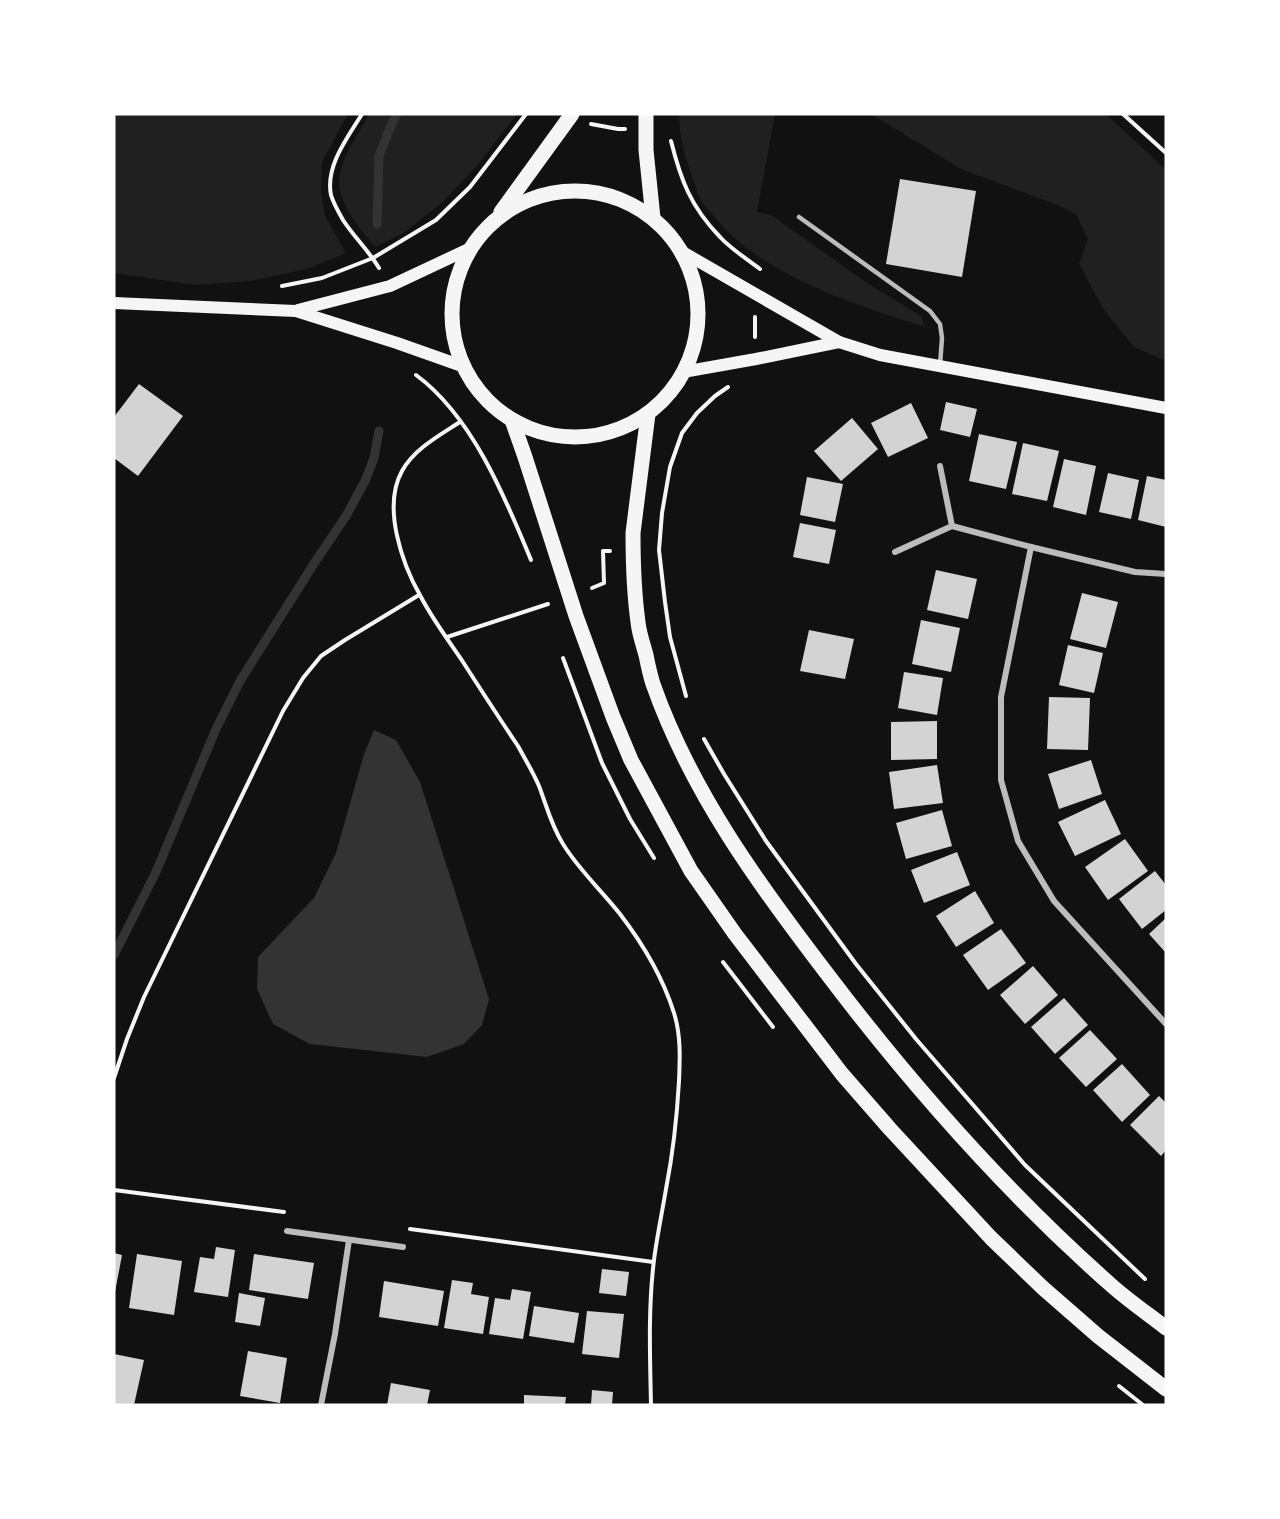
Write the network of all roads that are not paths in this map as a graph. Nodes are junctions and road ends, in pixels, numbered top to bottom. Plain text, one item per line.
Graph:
1 (572, 116) edge
2 (646, 121) edge
3 (497, 217) junction
4 (799, 217) dead end
5 (653, 218) junction
6 (473, 247) junction
7 (679, 250) junction
8 (114, 303) edge
9 (296, 311) junction
10 (840, 342) junction
11 (462, 366) junction
12 (940, 366) junction
13 (683, 372) junction
14 (1166, 408) edge
15 (648, 414) junction
16 (512, 420) junction
17 (940, 466) dead end
18 (952, 526) junction
19 (1031, 547) junction
20 (895, 552) dead end
21 (1166, 574) edge
22 (1166, 1024) edge
23 (287, 1231) dead end
24 (349, 1240) junction
25 (403, 1247) dead end
26 (1166, 1328) edge
27 (1166, 1389) edge
28 (321, 1405) edge

1 - 3 main road
2 - 5 main road
3 - 5 main road
3 - 6 main road
4 - 12 lane
5 - 7 main road
6 - 9 main road
6 - 11 main road
7 - 10 main road
7 - 13 main road
8 - 9 main road
9 - 11 main road
10 - 12 main road
10 - 13 main road
11 - 16 main road
12 - 14 main road
13 - 15 main road
15 - 16 main road
15 - 26 main road
16 - 27 main road
17 - 18 street
18 - 19 street
18 - 20 street
19 - 21 street
19 - 22 street
23 - 24 street
24 - 25 street
24 - 28 street

